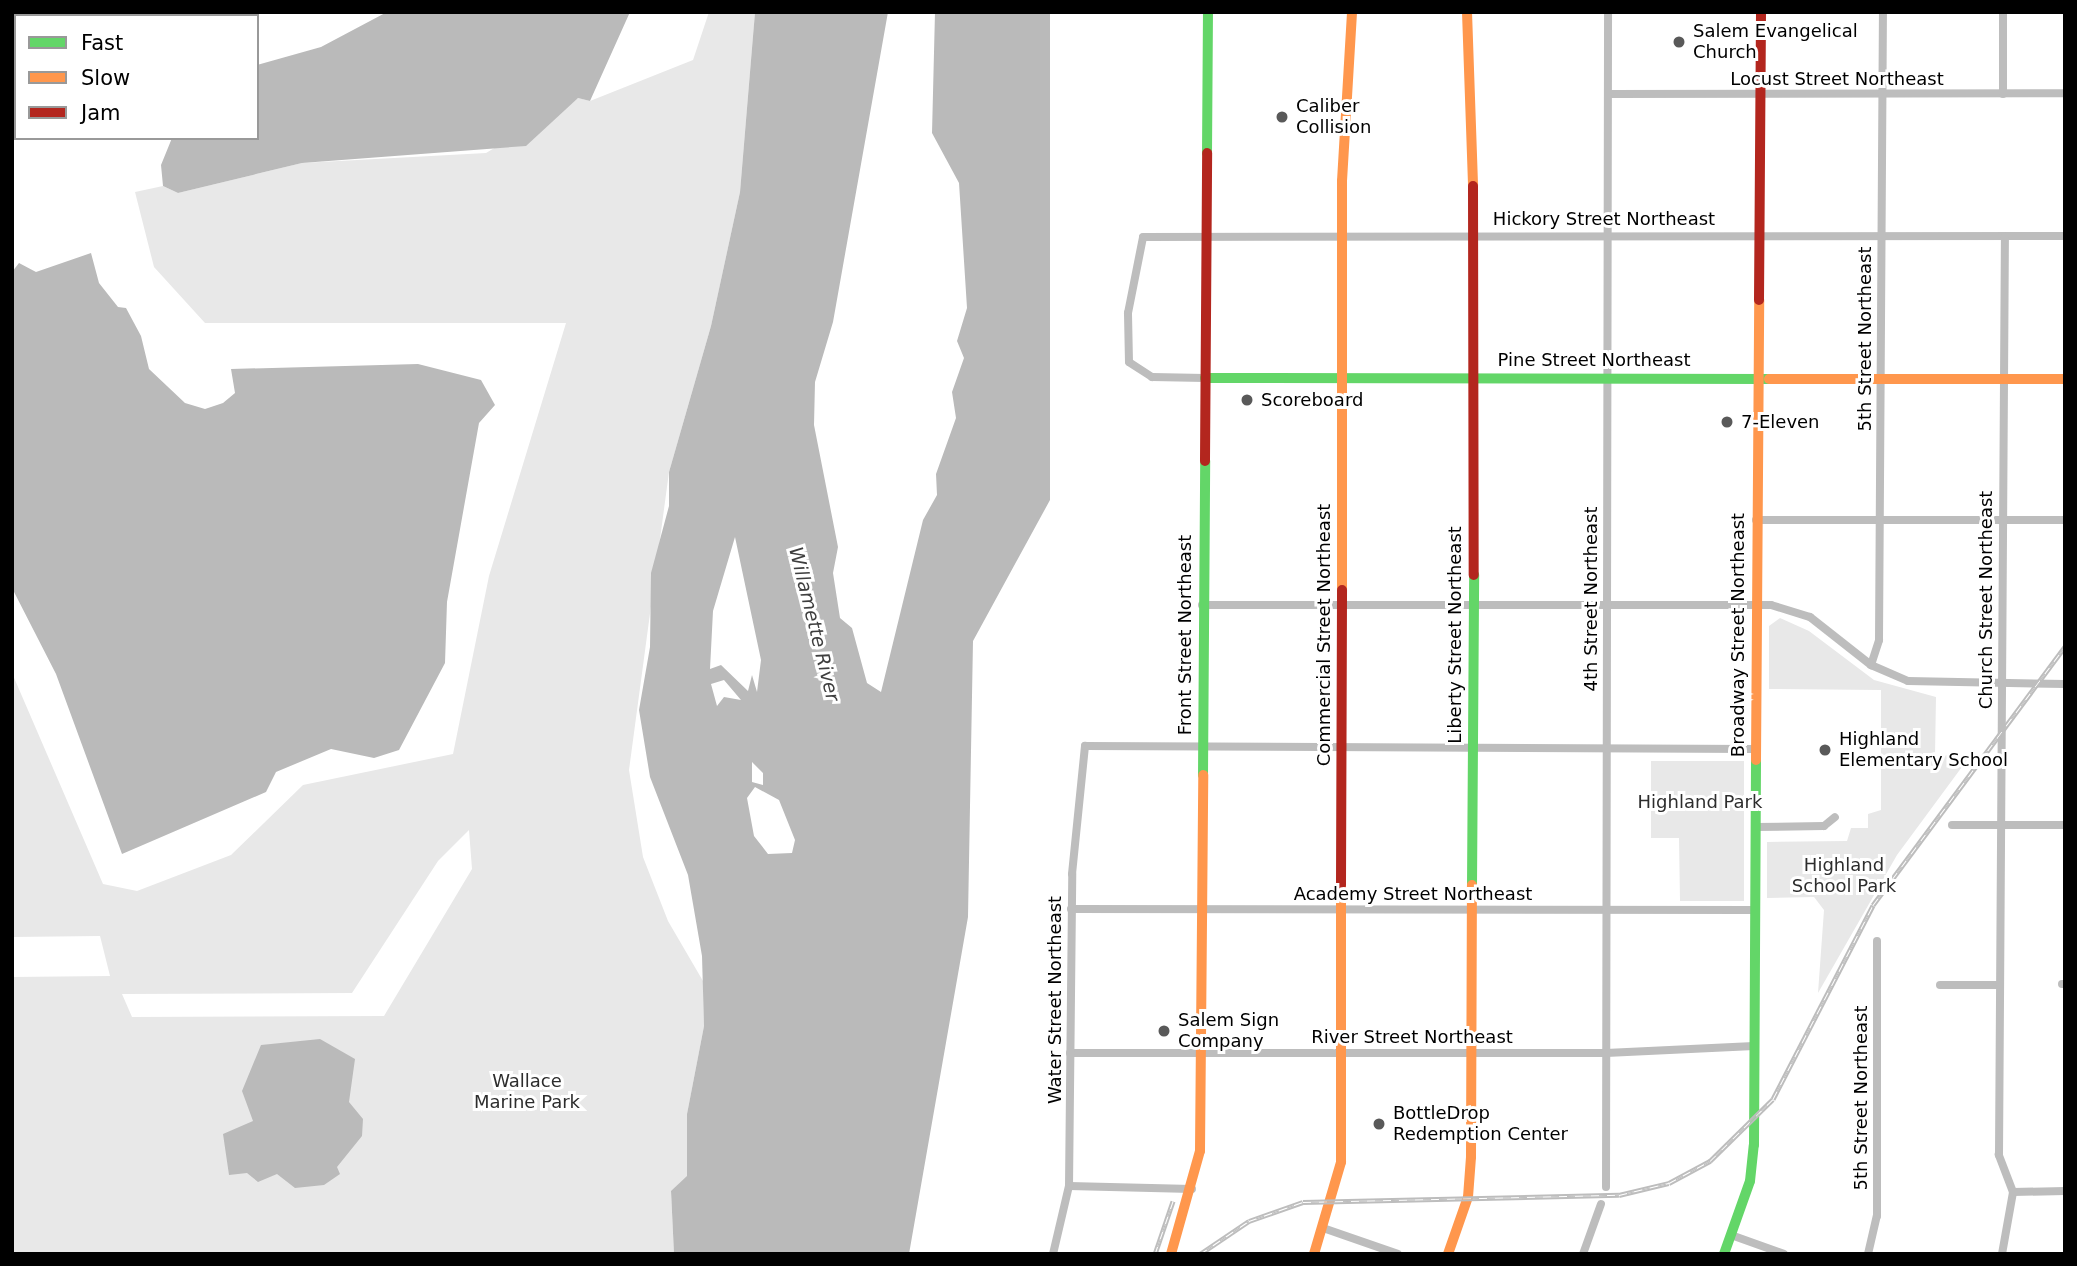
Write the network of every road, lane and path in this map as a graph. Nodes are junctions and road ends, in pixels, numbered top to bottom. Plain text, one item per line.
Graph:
1 (1208, 12) edge
2 (1352, 12) edge
3 (1467, 12) edge
4 (1608, 12) edge
5 (1760, 12) edge
6 (1883, 12) edge
7 (2003, 12) edge
8 (2065, 93) edge
9 (1609, 94) junction
10 (1760, 94) junction
11 (2003, 94) junction
12 (1881, 95) junction
13 (1475, 235) junction
14 (1608, 235) junction
15 (1882, 235) junction
16 (1206, 236) junction
17 (1759, 236) junction
18 (2005, 236) junction
19 (2065, 236) edge
20 (1343, 238) junction
21 (1129, 362) joint
22 (1758, 377) junction
23 (1205, 378) junction
24 (1608, 378) junction
25 (1881, 378) junction
26 (2004, 378) junction
27 (1341, 379) junction
28 (1473, 379) junction
29 (2065, 379) edge
30 (1756, 520) junction
31 (2065, 520) edge
32 (2002, 521) junction
33 (1880, 522) junction
34 (1202, 605) junction
35 (1607, 605) junction
36 (1756, 605) junction
37 (1343, 606) junction
38 (1472, 606) junction
39 (1871, 665) junction
40 (2002, 684) junction
41 (2065, 684) edge
42 (1472, 748) junction
43 (1607, 748) junction
44 (1202, 749) junction
45 (1342, 749) junction
46 (1755, 749) junction
47 (1835, 817) dead end
48 (1952, 825) dead end
49 (2002, 825) junction
50 (2065, 825) edge
51 (1755, 827) junction
52 (1071, 909) junction
53 (1202, 909) junction
54 (1605, 909) junction
55 (1342, 910) junction
56 (1472, 910) junction
57 (1755, 910) junction
58 (1877, 941) dead end
59 (1940, 985) dead end
60 (1999, 985) junction
61 (1754, 1046) junction
62 (1070, 1053) junction
63 (1341, 1053) junction
64 (1606, 1053) junction
65 (1202, 1054) junction
66 (1472, 1054) junction
67 (1069, 1186) junction
68 (1606, 1186) dead end
69 (1194, 1189) junction
70 (2065, 1191) edge
71 (2013, 1192) junction
72 (1601, 1204) dead end
73 (1323, 1228) junction
74 (1731, 1235) junction
75 (1053, 1254) edge
76 (1171, 1254) edge
77 (1314, 1254) edge
78 (1398, 1254) edge
79 (1448, 1254) edge
80 (1583, 1254) edge
81 (1724, 1254) edge
82 (1784, 1254) edge
83 (1868, 1254) edge
84 (2003, 1254) edge

1 - 16 main road, Front Street Northeast
2 - 20 main road, Commercial Street Northeast
3 - 13 main road, Liberty Street Northeast
4 - 9 street, 4th Street Northeast
5 - 10 main road, Broadway Street Northeast
6 - 12 street, 5th Street Northeast
7 - 11 street
8 - 11 street, Locust Street Northeast
9 - 10 street, Locust Street Northeast
9 - 14 street, 4th Street Northeast
10 - 12 street, Locust Street Northeast
10 - 17 main road, Broadway Street Northeast
11 - 12 street, Locust Street Northeast
12 - 15 street, 5th Street Northeast
13 - 14 street, Hickory Street Northeast
13 - 20 street, Hickory Street Northeast
13 - 28 main road, Liberty Street Northeast
14 - 17 street, Hickory Street Northeast
14 - 24 street, 4th Street Northeast
15 - 17 street, Hickory Street Northeast
15 - 18 street, Hickory Street Northeast
15 - 25 street, 5th Street Northeast
16 - 20 street, Hickory Street Northeast
16 - 21 street, Hickory Street Northeast
16 - 23 main road, Front Street Northeast
17 - 22 main road, Broadway Street Northeast
18 - 19 street, Hickory Street Northeast
18 - 26 street, Church Street Northeast
20 - 27 main road, Commercial Street Northeast
21 - 23 street, Pine Street Northeast
22 - 24 main road, Pine Street Northeast
22 - 25 main road, Pine Street Northeast
22 - 30 main road, Broadway Street Northeast
23 - 27 main road, Pine Street Northeast
23 - 34 main road, Front Street Northeast
24 - 28 main road, Pine Street Northeast
24 - 35 street, 4th Street Northeast
25 - 26 main road, Pine Street Northeast
25 - 33 street, 5th Street Northeast
26 - 29 main road, Pine Street Northeast
26 - 32 street, Church Street Northeast
27 - 28 main road, Pine Street Northeast
27 - 37 main road, Commercial Street Northeast
28 - 38 main road, Liberty Street Northeast
30 - 33 street
30 - 36 main road, Broadway Street Northeast
31 - 32 street
32 - 33 street
32 - 40 street, Church Street Northeast
33 - 39 street, 5th Street Northeast
34 - 37 street
34 - 44 main road, Front Street Northeast
35 - 36 street
35 - 38 street
35 - 43 street, 4th Street Northeast
36 - 39 street
36 - 46 main road, Broadway Street Northeast
37 - 38 street
37 - 45 main road, Commercial Street Northeast
38 - 42 main road, Liberty Street Northeast
39 - 40 street
40 - 41 street
40 - 49 street, Church Street Northeast
42 - 43 street
42 - 45 street
42 - 56 main road, Liberty Street Northeast
43 - 46 street
43 - 54 street, 4th Street Northeast
44 - 45 street
44 - 52 street, Water Street Northeast
44 - 53 main road, Front Street Northeast
45 - 55 main road, Commercial Street Northeast
46 - 51 main road, Broadway Street Northeast
47 - 51 street
48 - 49 street
49 - 50 street
49 - 60 street, Church Street Northeast
51 - 57 main road, Broadway Street Northeast
52 - 53 street, Academy Street Northeast
52 - 62 street, Water Street Northeast
53 - 55 street, Academy Street Northeast
53 - 65 main road, Front Street Northeast
54 - 56 street, Academy Street Northeast
54 - 57 street, Academy Street Northeast
54 - 64 street, 4th Street Northeast
55 - 56 street, Academy Street Northeast
55 - 63 main road, Commercial Street Northeast
56 - 66 main road, Liberty Street Northeast
57 - 61 main road, Broadway Street Northeast
58 - 83 street, 5th Street Northeast
59 - 60 street
60 - 71 street, Church Street Northeast
61 - 64 street, River Street Northeast
61 - 74 main road, Broadway Street Northeast
62 - 65 street, River Street Northeast
62 - 67 street, Water Street Northeast
63 - 65 street, River Street Northeast
63 - 66 street, River Street Northeast
63 - 73 main road, Commercial Street Northeast
64 - 66 street, River Street Northeast
64 - 68 street, 4th Street Northeast
65 - 69 main road, Front Street Northeast
66 - 79 main road, Liberty Street Northeast
67 - 69 street
67 - 75 street, Water Street Northeast
69 - 76 main road, Front Street Northeast
70 - 71 street
71 - 84 street, Church Street Northeast
72 - 80 street
73 - 77 main road, Commercial Street Northeast
73 - 78 street
74 - 81 main road, Broadway Street Northeast
74 - 82 street

